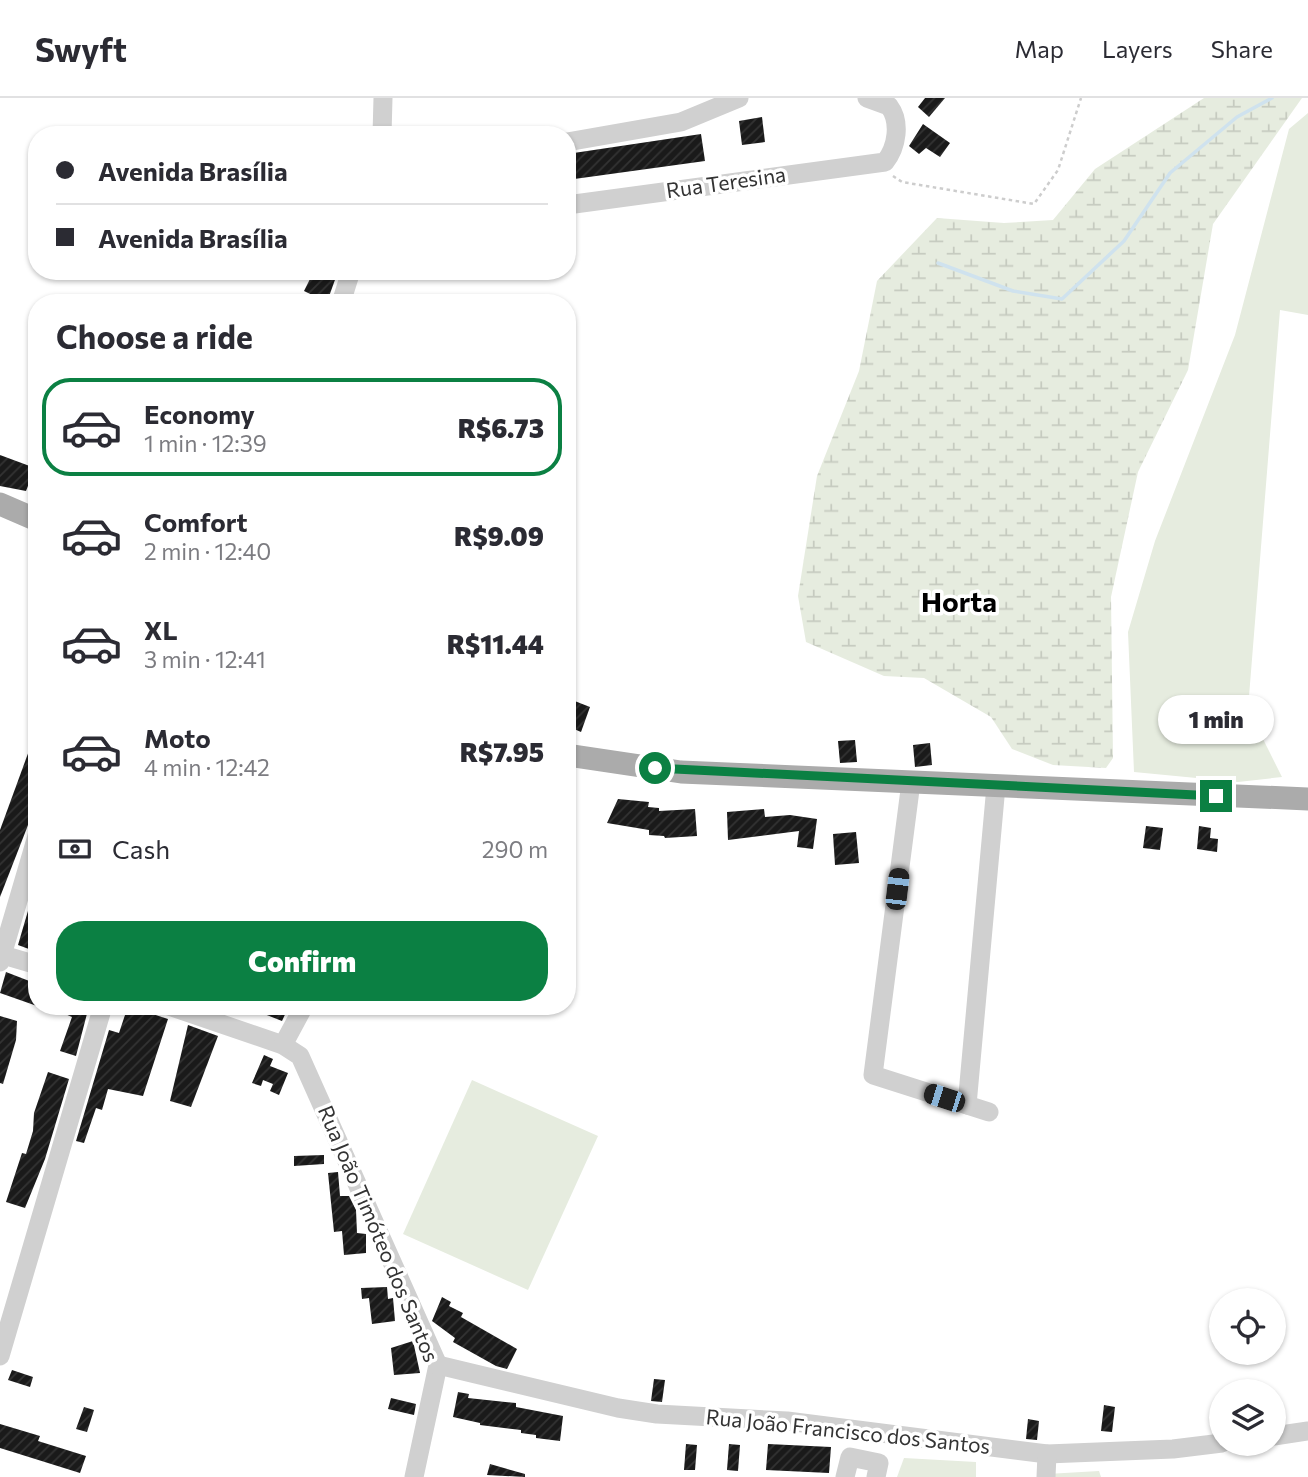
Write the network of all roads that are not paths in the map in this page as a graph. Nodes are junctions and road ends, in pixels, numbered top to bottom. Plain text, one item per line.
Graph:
1 (383, 98) edge
2 (739, 98) edge
3 (867, 98) edge
4 (382, 126) edge
5 (576, 140) edge
6 (576, 204) edge
7 (0, 505) edge
8 (28, 516) edge
9 (576, 756) edge
10 (911, 782) junction
11 (996, 786) junction
12 (1308, 799) edge
13 (28, 866) edge
14 (1, 957) edge
15 (28, 963) edge
16 (100, 1015) edge
17 (195, 1015) edge
18 (299, 1015) edge
19 (283, 1045) junction
20 (967, 1105) junction
21 (989, 1112) dead end
22 (0, 1356) edge
23 (438, 1365) junction
24 (1308, 1431) edge
25 (868, 1432) junction
26 (1286, 1434) edge
27 (1209, 1445) edge
28 (1047, 1454) junction
29 (863, 1460) junction
30 (414, 1477) edge
31 (845, 1477) edge
32 (876, 1477) edge
33 (1046, 1477) edge

1 - 4 street
2 - 5 street
3 - 6 street, Rua Teresina
7 - 8 main road
9 - 10 main road
10 - 11 main road
10 - 20 street
11 - 12 main road
11 - 20 street
13 - 14 street
14 - 15 street
16 - 22 street
17 - 19 street
18 - 19 street
19 - 23 street, Rua João Timóteo dos Santos
20 - 21 street
23 - 25 street, Rua João Francisco dos Santos
23 - 30 street, Rua João Timóteo dos Santos
24 - 26 street
25 - 28 street, Rua João Francisco dos Santos
25 - 29 street
27 - 28 street, Rua João Francisco dos Santos
28 - 33 street
29 - 31 street
29 - 32 street

